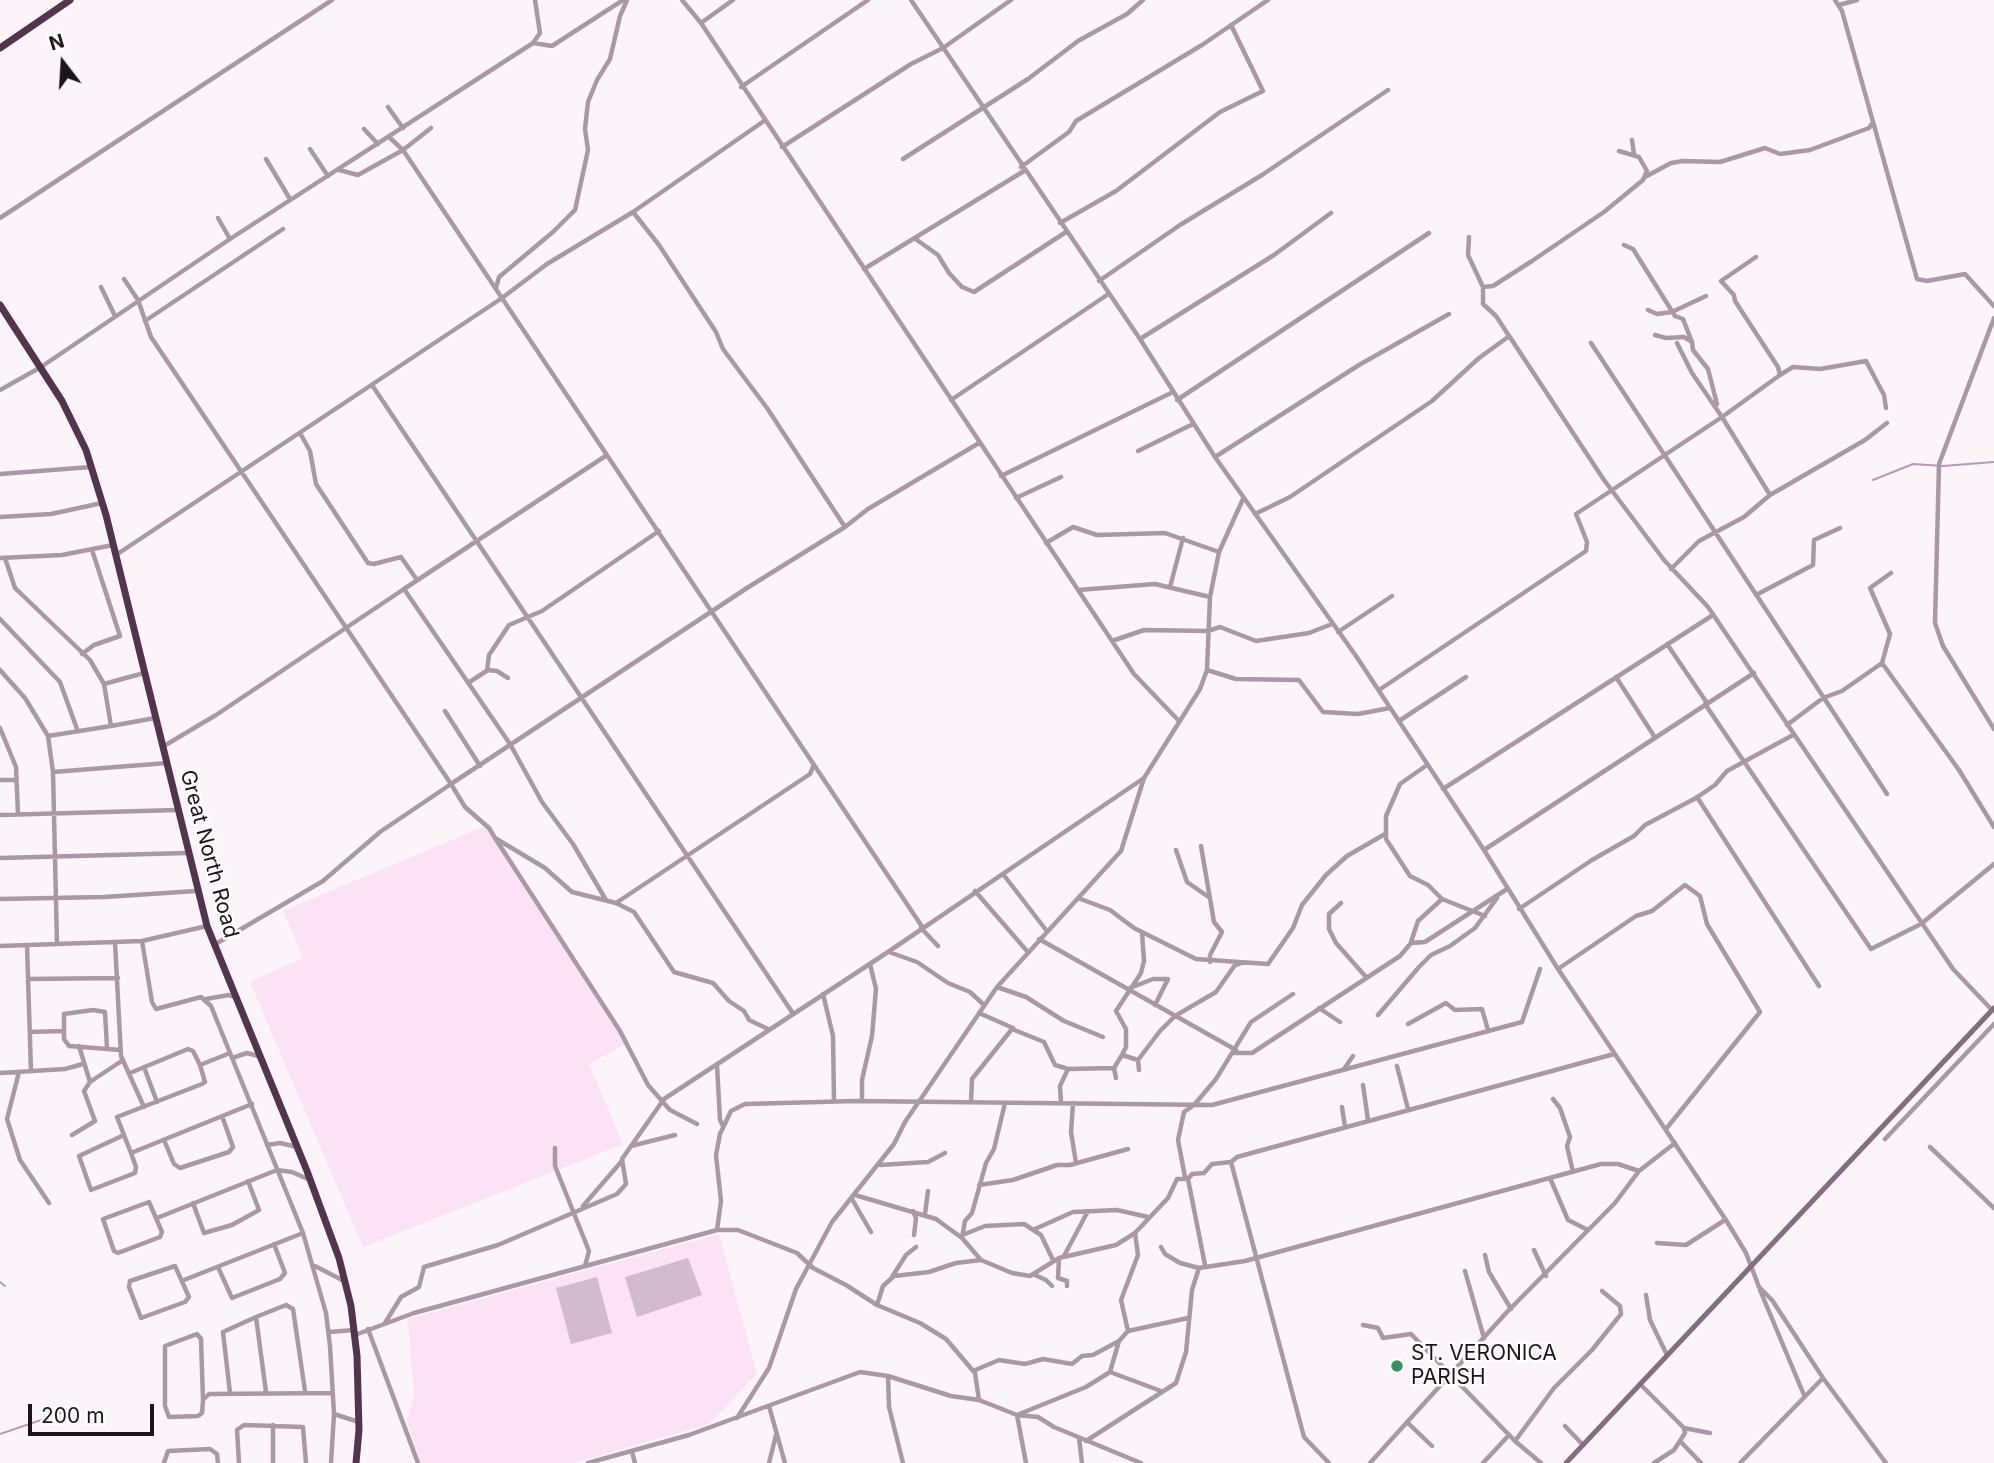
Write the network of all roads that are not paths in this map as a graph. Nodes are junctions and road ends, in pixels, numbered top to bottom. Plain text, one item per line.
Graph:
1 (70, 0) edge
2 (332, 0) edge
3 (535, 0) edge
4 (625, 0) edge
5 (682, 0) edge
6 (733, 0) edge
7 (868, 0) edge
8 (911, 0) edge
9 (1011, 0) edge
10 (1143, 0) edge
11 (1268, 0) edge
12 (1835, 0) edge
13 (1857, 0) edge
14 (1839, 5) junction
15 (701, 23) junction
16 (1231, 25) junction
17 (533, 43) junction
18 (943, 47) junction
19 (0, 48) edge
20 (741, 86) junction
21 (1388, 90) dead end
22 (982, 106) junction
23 (388, 107) dead end
24 (764, 121) junction
25 (1873, 121) junction
26 (364, 128) dead end
27 (403, 128) junction
28 (431, 128) dead end
29 (389, 137) junction
30 (1632, 140) dead end
31 (378, 144) junction
32 (782, 147) junction
33 (310, 149) dead end
34 (403, 150) junction
35 (1619, 150) dead end
36 (1634, 154) junction
37 (266, 159) dead end
38 (903, 159) dead end
39 (1023, 169) junction
40 (338, 170) junction
41 (328, 176) junction
42 (1645, 177) junction
43 (290, 200) junction
44 (633, 212) junction
45 (1331, 213) dead end
46 (0, 218) edge
47 (218, 218) dead end
48 (1060, 223) junction
49 (283, 229) dead end
50 (1066, 232) junction
51 (1429, 233) dead end
52 (1469, 237) dead end
53 (230, 239) junction
54 (917, 240) junction
55 (1624, 245) dead end
56 (1756, 257) dead end
57 (864, 269) junction
58 (124, 279) dead end
59 (1099, 281) junction
60 (100, 287) dead end
61 (1483, 287) junction
62 (496, 289) junction
63 (1108, 294) junction
64 (1706, 296) dead end
65 (502, 298) junction
66 (138, 300) junction
67 (0, 305) edge
68 (1994, 306) edge
69 (1648, 310) dead end
70 (1672, 312) junction
71 (1449, 314) dead end
72 (115, 316) junction
73 (1994, 318) edge
74 (145, 321) junction
75 (1655, 335) dead end
76 (1508, 337) junction
77 (1140, 340) junction
78 (1692, 342) junction
79 (1591, 343) dead end
80 (1677, 343) dead end
81 (41, 367) junction
82 (1780, 375) junction
83 (372, 385) junction
84 (0, 390) edge
85 (1172, 393) junction
86 (951, 400) junction
87 (1178, 400) junction
88 (1718, 408) junction
89 (1886, 408) dead end
90 (1722, 417) junction
91 (1887, 423) dead end
92 (1193, 424) junction
93 (300, 433) junction
94 (979, 443) junction
95 (1138, 451) dead end
96 (607, 455) junction
97 (1664, 456) junction
98 (1215, 457) junction
99 (92, 467) junction
100 (242, 472) junction
101 (0, 474) edge
102 (1001, 477) junction
103 (1061, 477) dead end
104 (1613, 491) junction
105 (1770, 495) junction
106 (1016, 498) junction
107 (1243, 499) junction
108 (102, 502) junction
109 (1255, 514) junction
110 (0, 517) edge
111 (845, 527) junction
112 (1840, 528) dead end
113 (659, 531) junction
114 (1716, 532) junction
115 (1183, 538) junction
116 (477, 541) junction
117 (1046, 543) junction
118 (113, 545) junction
119 (92, 550) junction
120 (1219, 552) junction
121 (116, 555) junction
122 (2, 558) edge
123 (1671, 569) junction
124 (1891, 573) dead end
125 (417, 580) junction
126 (1170, 587) junction
127 (404, 589) junction
128 (1078, 590) junction
129 (1756, 595) junction
130 (1392, 596) dead end
131 (1210, 597) junction
132 (712, 613) junction
133 (1713, 615) junction
134 (527, 616) junction
135 (0, 619) edge
136 (1332, 624) junction
137 (347, 628) junction
138 (1208, 631) junction
139 (1338, 632) junction
140 (1112, 641) junction
141 (1667, 644) junction
142 (82, 654) junction
143 (1882, 663) junction
144 (0, 670) edge
145 (1207, 670) junction
146 (487, 671) junction
147 (144, 673) junction
148 (1754, 673) junction
149 (1466, 677) dead end
150 (1616, 677) junction
151 (508, 678) dead end
152 (468, 683) junction
153 (104, 684) junction
154 (1378, 690) junction
155 (1823, 698) junction
156 (580, 699) junction
157 (1706, 703) junction
158 (1390, 708) junction
159 (446, 711) dead end
160 (155, 718) junction
161 (1179, 721) junction
162 (1399, 721) junction
163 (1787, 725) junction
164 (111, 726) junction
165 (0, 728) edge
166 (77, 729) junction
167 (1994, 729) edge
168 (1793, 735) junction
169 (48, 736) junction
170 (1654, 736) junction
171 (510, 744) junction
172 (163, 747) junction
173 (1745, 762) junction
174 (167, 763) junction
175 (1427, 765) junction
176 (480, 766) junction
177 (815, 770) junction
178 (53, 772) junction
179 (1144, 778) junction
180 (0, 780) edge
181 (16, 780) junction
182 (451, 784) junction
183 (1443, 789) junction
184 (1887, 794) dead end
185 (1697, 797) junction
186 (177, 810) junction
187 (54, 813) junction
188 (18, 814) junction
189 (0, 815) edge
190 (1994, 827) edge
191 (1385, 834) junction
192 (495, 838) junction
193 (1201, 846) dead end
194 (1176, 850) dead end
195 (1484, 850) junction
196 (187, 853) junction
197 (56, 855) junction
198 (687, 855) junction
199 (0, 858) edge
200 (1994, 864) edge
201 (1003, 874) junction
202 (1507, 889) junction
203 (196, 891) junction
204 (975, 891) junction
205 (1500, 894) junction
206 (56, 897) junction
207 (1078, 898) junction
208 (1210, 898) junction
209 (0, 899) edge
210 (1442, 899) junction
211 (606, 901) junction
212 (1341, 902) dead end
213 (616, 903) junction
214 (1520, 909) junction
215 (1473, 912) junction
216 (1485, 916) junction
217 (1922, 924) junction
218 (207, 926) junction
219 (922, 928) junction
220 (1046, 930) junction
221 (1142, 933) junction
222 (1039, 939) junction
223 (142, 941) junction
224 (115, 942) junction
225 (1411, 943) junction
226 (57, 944) junction
227 (214, 945) junction
228 (0, 946) edge
229 (27, 946) junction
230 (938, 946) dead end
231 (1027, 951) junction
232 (888, 952) junction
233 (1210, 962) junction
234 (1242, 963) junction
235 (870, 964) junction
236 (1540, 969) dead end
237 (1558, 969) junction
238 (1366, 977) junction
239 (118, 978) junction
240 (28, 979) junction
241 (1819, 986) dead end
242 (997, 987) junction
243 (1129, 989) junction
244 (823, 994) junction
245 (1293, 994) dead end
246 (236, 998) junction
247 (206, 999) junction
248 (984, 1005) junction
249 (1155, 1005) junction
250 (1319, 1008) junction
251 (1993, 1009) edge
252 (792, 1012) junction
253 (979, 1013) junction
254 (1378, 1015) dead end
255 (1175, 1016) junction
256 (1340, 1022) dead end
257 (1408, 1024) dead end
258 (1994, 1024) edge
259 (768, 1029) junction
260 (1015, 1029) junction
261 (1488, 1030) junction
262 (63, 1031) junction
263 (30, 1032) junction
264 (1103, 1037) dead end
265 (79, 1046) junction
266 (107, 1048) junction
267 (120, 1050) junction
268 (1236, 1052) junction
269 (1614, 1054) junction
270 (1122, 1055) junction
271 (231, 1056) junction
272 (1353, 1056) dead end
273 (260, 1057) junction
274 (123, 1060) junction
275 (1138, 1060) junction
276 (83, 1064) junction
277 (200, 1065) junction
278 (717, 1065) junction
279 (1397, 1066) dead end
280 (144, 1067) junction
281 (1114, 1068) junction
282 (1068, 1069) junction
283 (1139, 1070) dead end
284 (1344, 1070) junction
285 (31, 1071) junction
286 (19, 1072) junction
287 (0, 1073) edge
288 (130, 1073) junction
289 (1116, 1078) dead end
290 (90, 1082) junction
291 (1363, 1085) dead end
292 (1553, 1099) dead end
293 (663, 1101) junction
294 (834, 1101) junction
295 (862, 1101) junction
296 (157, 1102) junction
297 (918, 1102) junction
298 (971, 1103) junction
299 (1005, 1103) junction
300 (1061, 1103) junction
301 (1073, 1103) junction
302 (252, 1104) junction
303 (1194, 1105) junction
304 (144, 1107) junction
305 (1342, 1107) dead end
306 (1408, 1109) junction
307 (222, 1116) junction
308 (1368, 1120) junction
309 (697, 1124) dead end
310 (723, 1126) junction
311 (1345, 1127) junction
312 (1665, 1129) junction
313 (72, 1135) dead end
314 (124, 1135) junction
315 (676, 1135) dead end
316 (164, 1139) junction
317 (1885, 1139) dead end
318 (1675, 1143) junction
319 (267, 1145) junction
320 (298, 1147) junction
321 (630, 1147) junction
322 (1930, 1147) dead end
323 (555, 1148) dead end
324 (1128, 1149) dead end
325 (131, 1153) junction
326 (945, 1153) dead end
327 (621, 1162) junction
328 (1231, 1162) junction
329 (1076, 1163) junction
330 (879, 1166) junction
331 (277, 1170) junction
332 (1639, 1171) junction
333 (1573, 1172) junction
334 (1550, 1178) junction
335 (1187, 1179) junction
336 (311, 1180) junction
337 (248, 1181) junction
338 (979, 1185) junction
339 (928, 1191) dead end
340 (853, 1197) junction
341 (49, 1203) dead end
342 (193, 1203) junction
343 (580, 1208) junction
344 (1994, 1208) edge
345 (574, 1211) junction
346 (912, 1211) junction
347 (1088, 1211) junction
348 (925, 1214) junction
349 (157, 1217) junction
350 (1149, 1217) junction
351 (1726, 1220) junction
352 (1035, 1229) junction
353 (717, 1230) junction
354 (1588, 1230) junction
355 (871, 1232) dead end
356 (303, 1233) junction
357 (1135, 1233) junction
358 (914, 1235) dead end
359 (963, 1236) junction
360 (1657, 1243) dead end
361 (274, 1244) junction
362 (916, 1247) dead end
363 (1161, 1247) dead end
364 (1534, 1250) dead end
365 (1485, 1255) dead end
366 (1257, 1256) junction
367 (1059, 1258) junction
368 (981, 1260) junction
369 (1245, 1261) junction
370 (809, 1264) junction
371 (314, 1265) junction
372 (1205, 1265) junction
373 (218, 1266) junction
374 (585, 1266) junction
375 (1259, 1266) junction
376 (1199, 1268) junction
377 (1751, 1268) junction
378 (1465, 1271) dead end
379 (1033, 1274) junction
380 (1546, 1276) junction
381 (892, 1278) junction
382 (1058, 1278) junction
383 (184, 1280) junction
384 (345, 1282) junction
385 (1067, 1286) dead end
386 (1759, 1287) junction
387 (1602, 1291) dead end
388 (1646, 1295) dead end
389 (877, 1306) junction
390 (1511, 1308) junction
391 (256, 1317) junction
392 (1188, 1318) junction
393 (385, 1323) junction
394 (1363, 1325) dead end
395 (368, 1329) junction
396 (1128, 1331) junction
397 (329, 1332) junction
398 (354, 1333) junction
399 (1484, 1339) junction
400 (1119, 1341) junction
401 (1667, 1355) junction
402 (973, 1371) junction
403 (1110, 1372) junction
404 (1452, 1375) junction
405 (888, 1376) junction
406 (1823, 1378) junction
407 (1640, 1384) junction
408 (305, 1391) junction
409 (1161, 1391) junction
410 (266, 1392) junction
411 (230, 1393) junction
412 (333, 1393) junction
413 (1804, 1396) junction
414 (979, 1399) junction
415 (203, 1400) junction
416 (769, 1406) junction
417 (334, 1414) junction
418 (1017, 1415) junction
419 (737, 1418) junction
420 (359, 1422) junction
421 (1408, 1423) junction
422 (272, 1425) junction
423 (1565, 1426) dead end
424 (1684, 1428) junction
425 (1710, 1433) dead end
426 (777, 1435) junction
427 (1509, 1435) junction
428 (1079, 1438) junction
429 (1086, 1441) junction
430 (1515, 1441) junction
431 (1680, 1441) junction
432 (1583, 1445) junction
433 (1432, 1446) dead end
434 (632, 1452) junction
435 (1657, 1462) edge
436 (164, 1463) edge
437 (218, 1463) edge
438 (239, 1463) edge
439 (273, 1463) edge
440 (306, 1463) edge
441 (331, 1463) edge
442 (356, 1463) edge
443 (418, 1463) edge
444 (588, 1463) edge
445 (635, 1463) edge
446 (769, 1463) edge
447 (785, 1463) edge
448 (903, 1463) edge
449 (1026, 1463) edge
450 (1082, 1463) edge
451 (1141, 1463) edge
452 (1329, 1463) edge
453 (1370, 1463) edge
454 (1483, 1463) edge
455 (1541, 1463) edge
456 (1566, 1463) edge
457 (1702, 1463) edge
458 (1740, 1463) edge
459 (1886, 1463) edge

1 - 19 highway
2 - 46 street
3 - 17 street
4 - 17 street
4 - 62 street
5 - 15 street
6 - 15 street
7 - 20 street
8 - 18 street
9 - 18 street
10 - 22 street
11 - 16 street
12 - 14 street
13 - 14 street
14 - 25 street
15 - 20 street
16 - 39 street
16 - 48 street
17 - 27 street
18 - 22 street
18 - 32 street
20 - 24 street
21 - 59 street
22 - 38 street
22 - 39 street
23 - 27 street
24 - 32 street
24 - 44 street
25 - 42 street
25 - 68 street
26 - 31 street
27 - 29 street
28 - 34 street
29 - 31 street
29 - 34 street
30 - 36 street
31 - 40 street
32 - 57 street
33 - 41 street
34 - 40 street
34 - 62 street
35 - 36 street
36 - 42 street
37 - 43 street
39 - 48 street
39 - 54 street
40 - 41 street
41 - 43 street
42 - 61 street
43 - 53 street
44 - 65 street
44 - 111 street
45 - 77 street
47 - 53 street
48 - 50 street
49 - 74 street
50 - 54 street
50 - 59 street
51 - 87 street
52 - 61 street
53 - 66 street
54 - 57 street
55 - 70 street
56 - 82 street
57 - 86 street
58 - 66 street
59 - 63 street
60 - 72 street
61 - 76 street
62 - 65 street
63 - 77 street
63 - 86 street
64 - 70 street
65 - 83 street
65 - 96 street
66 - 72 street
66 - 74 street
67 - 81 highway, Great North Road
69 - 70 street
70 - 78 street
71 - 98 street
72 - 81 street
73 - 167 street
74 - 100 street
75 - 78 street
76 - 104 street
76 - 109 street
77 - 85 street
78 - 88 street
79 - 97 street
80 - 88 street
81 - 84 street
81 - 99 highway, Great North Road
82 - 89 street
82 - 90 street
83 - 93 street
83 - 116 street
85 - 87 street
85 - 102 street
86 - 94 street
87 - 92 street
88 - 90 street
90 - 97 street
90 - 105 street
91 - 105 street
92 - 95 street
92 - 98 street
93 - 100 street
93 - 125 street
94 - 102 street
94 - 111 street
96 - 113 street
96 - 116 street
97 - 104 street
97 - 114 street
98 - 107 street
99 - 101 street
99 - 108 highway, Great North Road
100 - 121 street
100 - 137 street
102 - 106 street
103 - 106 street
104 - 123 street
104 - 154 street
105 - 114 street
106 - 117 street
107 - 109 street
107 - 120 street
108 - 110 street
108 - 118 highway, Great North Road
109 - 136 street
111 - 132 street
112 - 129 street
113 - 132 street
113 - 134 street
114 - 123 street
114 - 129 street
115 - 117 street
115 - 120 street
115 - 126 street
116 - 125 street
116 - 134 street
117 - 128 street
118 - 119 street
118 - 121 highway, Great North Road
119 - 122 street
119 - 142 street
120 - 131 street
121 - 147 highway, Great North Road
122 - 142 street
123 - 133 street
124 - 143 street
125 - 127 street
126 - 128 street
126 - 131 street
127 - 137 street
127 - 152 street
128 - 140 street
129 - 155 street
130 - 139 street
131 - 138 street
132 - 156 street
132 - 177 street
133 - 141 street
133 - 148 street
134 - 146 street
134 - 156 street
135 - 166 street
136 - 138 street
136 - 139 street
137 - 172 street
137 - 182 street
138 - 140 street
138 - 145 street
139 - 154 street
140 - 161 street
141 - 150 street
141 - 157 street
142 - 153 street
143 - 155 street
143 - 190 street
144 - 169 street
145 - 158 street
145 - 161 street
146 - 151 street
146 - 152 street
147 - 153 street
147 - 160 highway, Great North Road
148 - 157 street
148 - 163 street
149 - 162 street
150 - 170 street
150 - 183 street
152 - 171 street
153 - 164 street
154 - 158 street
155 - 163 street
155 - 184 street
156 - 171 street
156 - 198 street
157 - 170 street
157 - 173 street
158 - 162 street
159 - 176 street
160 - 164 street
160 - 172 highway, Great North Road
161 - 179 street
162 - 175 street
163 - 168 street
164 - 166 street
165 - 181 street
166 - 169 street
168 - 173 street
168 - 217 street
169 - 178 street
170 - 195 street
171 - 176 street
171 - 211 street
172 - 174 highway, Great North Road
173 - 185 street
173 - 217 street
174 - 178 street
174 - 186 highway, Great North Road
175 - 183 street
175 - 191 street
176 - 182 street
177 - 198 street
177 - 219 street
178 - 187 street
179 - 201 street
179 - 207 street
180 - 181 street
181 - 188 street
182 - 192 street
182 - 227 street
183 - 195 street
185 - 214 street
185 - 241 street
186 - 187 street
186 - 196 highway, Great North Road
187 - 188 street
187 - 197 street
188 - 189 street
191 - 210 street
191 - 234 street
192 - 211 street
192 - 293 street
193 - 208 street
194 - 208 street
195 - 202 street
196 - 197 street
196 - 203 highway, Great North Road
197 - 199 street
197 - 206 street
198 - 213 street
198 - 252 street
200 - 217 street
201 - 204 street
201 - 220 street
202 - 205 street
202 - 214 street
203 - 206 street
203 - 218 highway, Great North Road
204 - 219 street
204 - 231 street
205 - 215 street
205 - 216 street
206 - 209 street
206 - 226 street
207 - 220 street
207 - 221 street
208 - 233 street
210 - 215 street
210 - 225 street
211 - 213 street
212 - 238 street
213 - 259 street
214 - 237 street
215 - 216 street
215 - 225 street
216 - 254 street
217 - 251 street
218 - 223 street
218 - 227 highway, Great North Road
219 - 230 street
219 - 232 street
220 - 222 street
221 - 233 street
221 - 243 street
222 - 231 street
222 - 243 street
223 - 224 street
223 - 247 street
224 - 226 street
224 - 239 street
225 - 238 street
226 - 229 street
227 - 246 highway, Great North Road
228 - 229 street
229 - 240 street
231 - 242 street
232 - 235 street
232 - 248 street
233 - 234 street
234 - 255 street
235 - 244 street
235 - 295 street
236 - 261 street
237 - 269 street
237 - 312 street
238 - 250 street
239 - 240 street
239 - 267 street
240 - 263 street
242 - 248 street
242 - 264 street
243 - 249 street
243 - 249 street
243 - 270 street
244 - 252 street
244 - 294 street
245 - 268 street
246 - 247 street
246 - 273 highway, Great North Road
247 - 271 street
248 - 253 street
249 - 255 street
250 - 256 street
250 - 268 street
251 - 377 street
252 - 259 street
253 - 260 street
253 - 297 street
255 - 268 street
255 - 275 street
257 - 261 street
258 - 317 street
259 - 278 street
260 - 282 street
260 - 298 street
261 - 284 street
262 - 263 street
262 - 265 street
262 - 266 street
263 - 285 street
265 - 266 street
265 - 276 street
266 - 267 street
267 - 274 street
268 - 303 street
269 - 306 street
269 - 312 street
270 - 275 street
270 - 281 street
271 - 273 street
271 - 277 street
271 - 302 street
272 - 284 street
273 - 320 highway, Great North Road
274 - 288 street
274 - 290 street
275 - 283 street
276 - 285 street
276 - 290 street
277 - 280 street
277 - 296 street
278 - 293 street
278 - 310 street
279 - 306 street
280 - 288 street
280 - 296 street
281 - 282 street
281 - 289 street
282 - 300 street
284 - 303 street
285 - 286 street
286 - 287 street
286 - 341 street
288 - 304 street
290 - 313 street
291 - 308 street
292 - 333 street
293 - 309 street
293 - 321 street
294 - 295 street
294 - 310 street
295 - 297 street
296 - 304 street
297 - 298 street
297 - 330 street
298 - 299 street
299 - 300 street
299 - 338 street
300 - 301 street
301 - 303 street
301 - 329 street
302 - 307 street
302 - 319 street
303 - 335 street
304 - 314 street
305 - 311 street
306 - 308 street
307 - 316 street
307 - 316 street
308 - 311 street
310 - 353 street
311 - 328 street
312 - 318 street
314 - 325 street
314 - 325 street
315 - 321 street
316 - 325 street
318 - 332 street
318 - 351 street
319 - 320 street
319 - 331 street
320 - 336 highway, Great North Road
321 - 327 street
322 - 344 street
323 - 345 street
324 - 329 street
326 - 330 street
327 - 343 street
327 - 343 street
328 - 335 street
328 - 366 street
329 - 338 street
330 - 340 street
331 - 336 street
331 - 337 street
331 - 356 street
332 - 333 street
332 - 354 street
333 - 334 street
334 - 354 street
334 - 366 street
335 - 350 street
335 - 372 street
336 - 384 highway, Great North Road
337 - 342 street
337 - 342 street
338 - 359 street
339 - 348 street
340 - 346 street
340 - 355 street
340 - 370 street
342 - 349 street
343 - 345 street
345 - 374 street
345 - 393 street
346 - 348 street
346 - 358 street
347 - 350 street
347 - 352 street
347 - 367 street
348 - 359 street
349 - 349 street
350 - 357 street
351 - 360 street
351 - 377 street
352 - 359 street
352 - 367 street
353 - 370 street
353 - 374 street
354 - 380 street
356 - 361 street
356 - 371 street
357 - 367 street
357 - 396 street
359 - 368 street
361 - 373 street
361 - 373 street
362 - 381 street
363 - 376 street
364 - 380 street
365 - 390 street
366 - 369 street
366 - 375 street
367 - 379 street
367 - 382 street
368 - 379 street
368 - 381 street
369 - 372 street
369 - 375 street
370 - 389 street
370 - 419 street
371 - 384 street
371 - 397 street
372 - 376 street
373 - 383 street
374 - 393 street
375 - 452 street
376 - 392 street
377 - 386 street
377 - 401 street
378 - 399 street
379 - 382 street
380 - 390 street
381 - 389 street
382 - 385 street
383 - 383 street
384 - 398 highway, Great North Road
386 - 406 street
386 - 413 street
387 - 430 street
388 - 401 street
389 - 402 street
390 - 399 street
391 - 408 street
391 - 410 street
391 - 411 street
392 - 396 street
392 - 409 street
393 - 395 street
394 - 404 street
395 - 398 street
395 - 443 street
396 - 400 street
397 - 398 street
397 - 412 street
398 - 420 highway, Great North Road
399 - 404 street
400 - 402 street
400 - 403 street
401 - 407 street
402 - 414 street
403 - 409 street
403 - 418 street
404 - 421 street
404 - 427 street
405 - 414 street
405 - 416 street
405 - 448 street
406 - 413 street
406 - 459 street
407 - 424 street
407 - 432 street
408 - 410 street
408 - 412 street
409 - 429 street
410 - 411 street
411 - 415 street
412 - 417 street
413 - 458 street
414 - 418 street
415 - 415 street
416 - 419 street
416 - 426 street
417 - 420 street
417 - 441 street
418 - 428 street
418 - 449 street
419 - 434 street
420 - 442 highway, Great North Road
421 - 433 street
421 - 453 street
422 - 438 street
422 - 439 street
422 - 440 street
423 - 432 street
424 - 425 street
424 - 431 street
426 - 446 street
426 - 447 street
427 - 430 street
427 - 454 street
428 - 429 street
428 - 450 street
429 - 451 street
430 - 455 street
431 - 435 street
431 - 457 street
432 - 456 street
434 - 444 street
434 - 445 street
436 - 437 street

